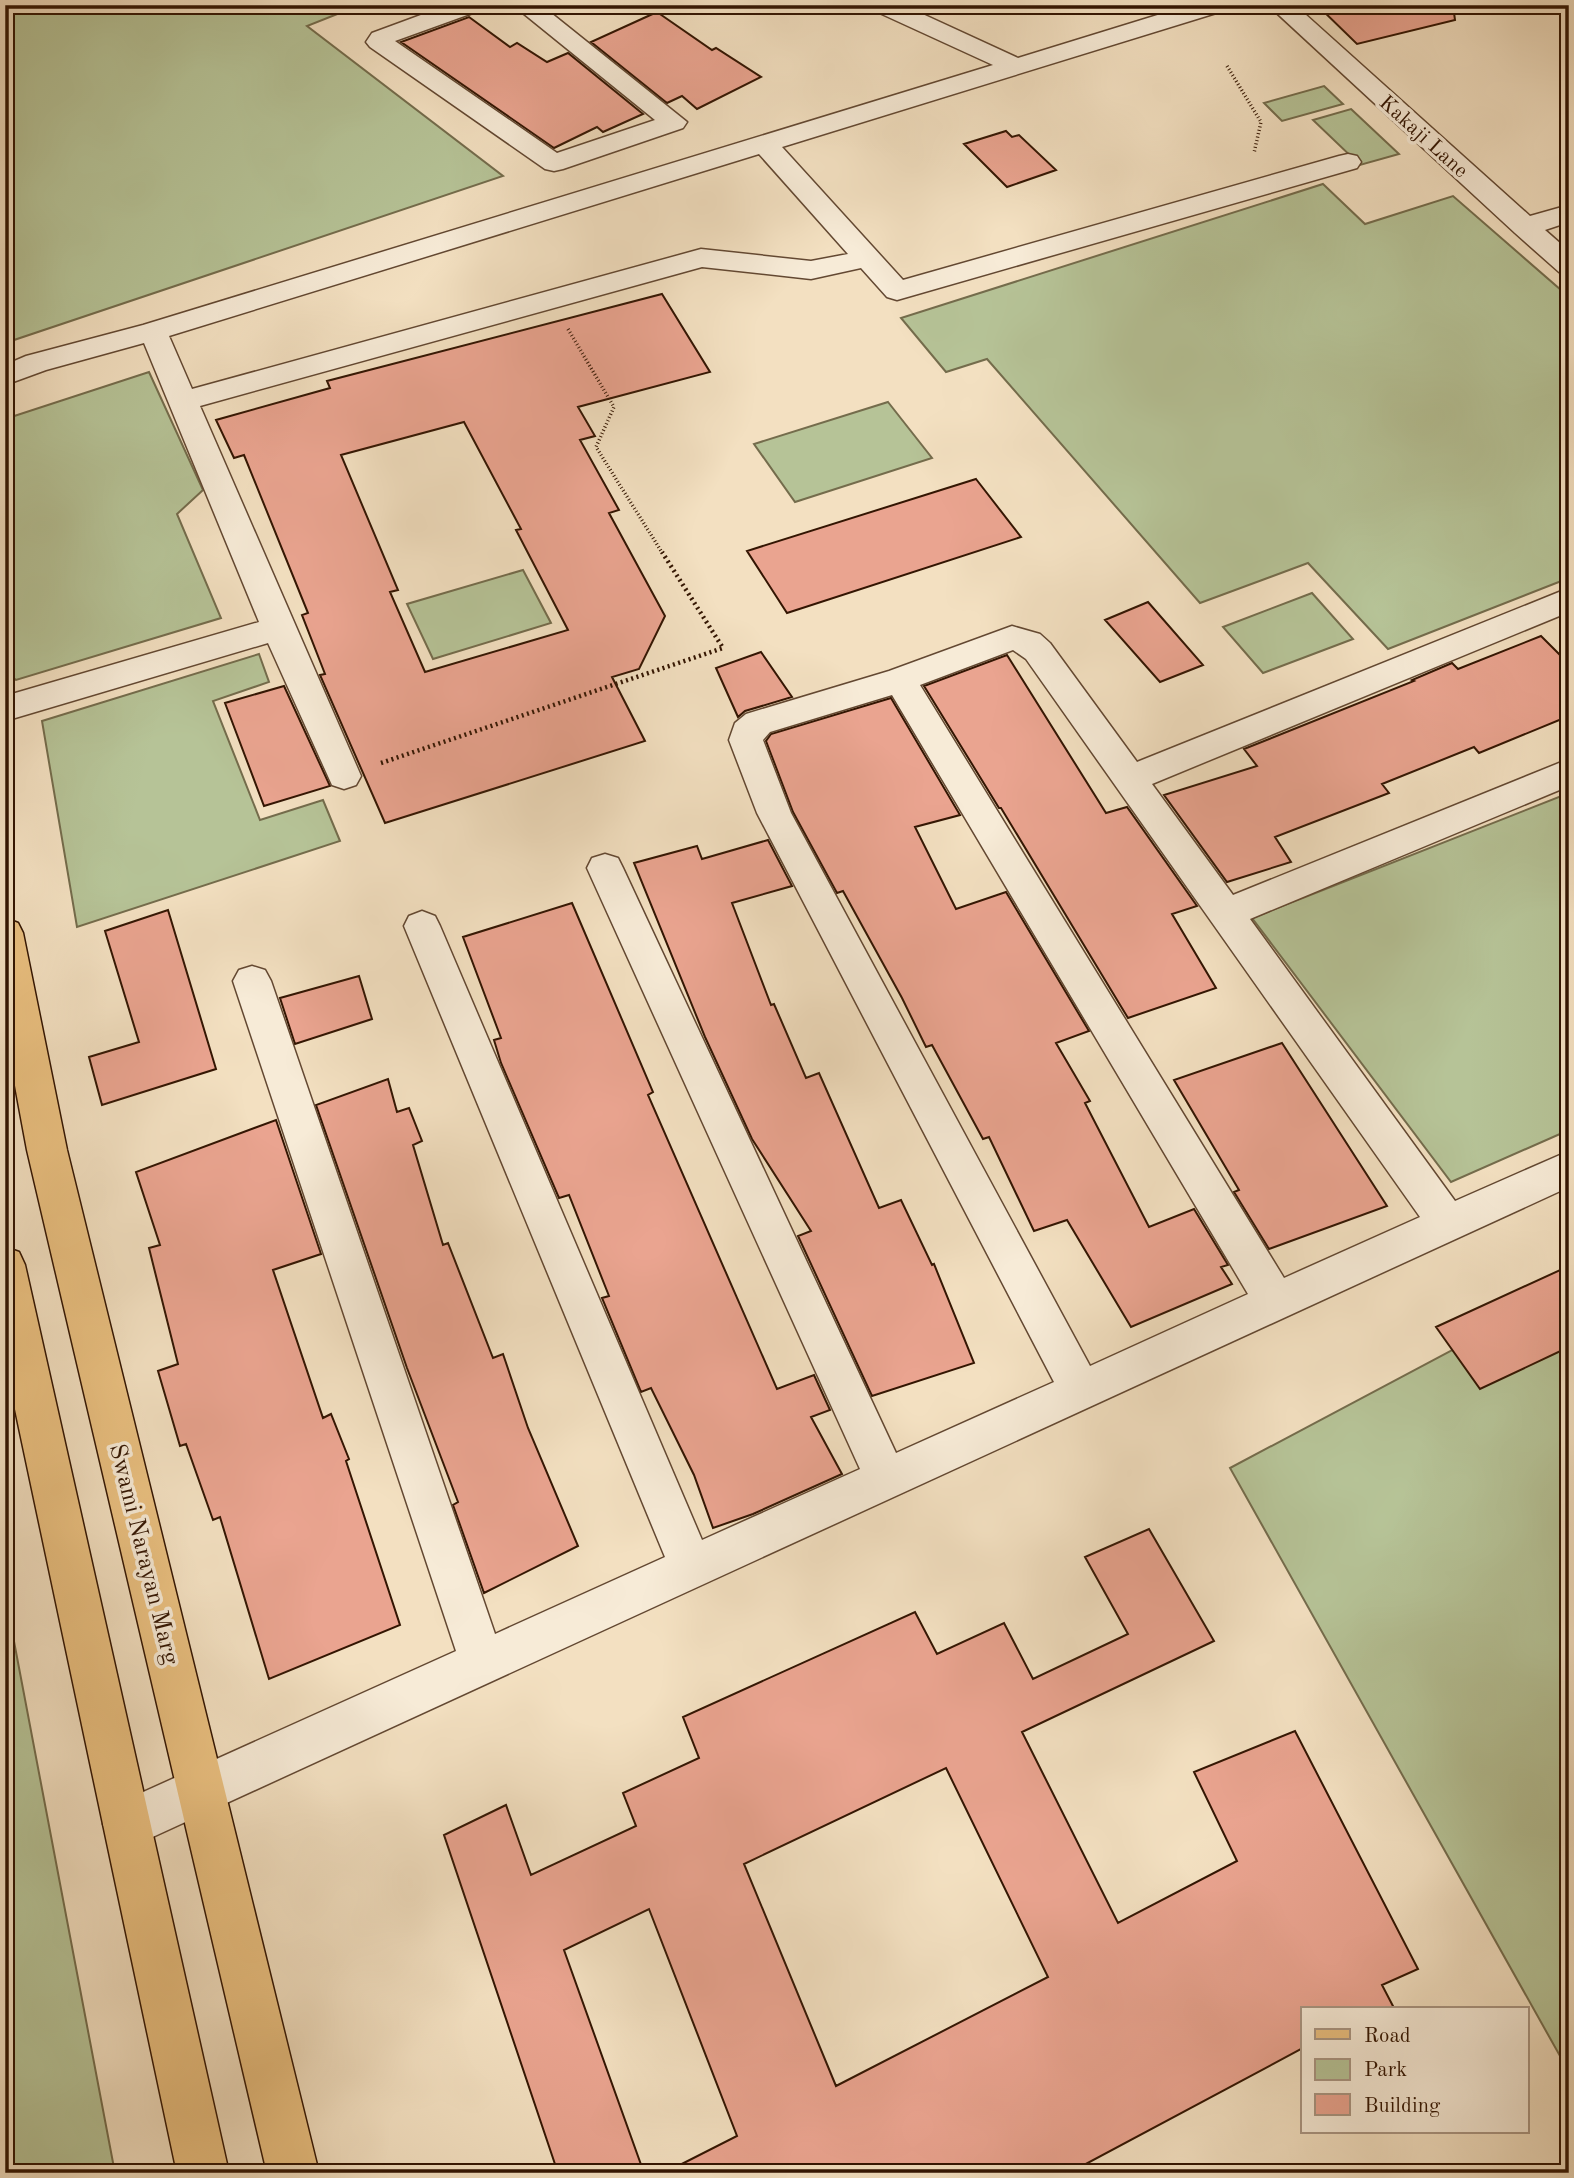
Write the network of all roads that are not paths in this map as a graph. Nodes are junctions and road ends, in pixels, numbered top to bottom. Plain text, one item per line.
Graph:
1 (472, 5) edge
2 (525, 5) edge
3 (883, 5) edge
4 (1217, 5) edge
5 (1280, 5) edge
6 (1017, 67) junction
7 (766, 145) junction
8 (1348, 162) dead end
9 (1569, 213) edge
10 (1525, 227) junction
11 (867, 258) junction
12 (1569, 266) edge
13 (153, 331) junction
14 (5, 376) edge
15 (184, 401) junction
16 (1569, 599) edge
17 (278, 628) junction
18 (900, 680) junction
19 (5, 709) edge
20 (1569, 772) edge
21 (344, 776) road end
22 (1128, 780) junction
23 (605, 868) dead end
24 (1225, 914) junction
25 (422, 926) dead end
26 (5, 933) edge
27 (252, 981) dead end
28 (1569, 1168) edge
29 (1447, 1222) junction
30 (5, 1265) edge
31 (1275, 1301) junction
32 (1080, 1389) junction
33 (886, 1478) junction
34 (691, 1567) junction
35 (482, 1662) junction
36 (201, 1790) junction
37 (127, 1824) junction
38 (203, 2173) edge
39 (293, 2173) edge

1 - 2 street
3 - 6 street
4 - 6 street
5 - 10 street, Kakaji Lane
6 - 7 street
7 - 11 street
7 - 13 street
8 - 11 street
9 - 10 street
10 - 12 street, Kakaji Lane
11 - 15 street
13 - 14 street
13 - 15 street
15 - 17 street
16 - 22 street
17 - 19 street
17 - 21 street
18 - 22 street
18 - 31 street
18 - 32 street
20 - 24 street
22 - 24 street
23 - 33 street
24 - 29 street
25 - 34 street
26 - 36 main road, Swami Narayan Marg
27 - 35 street
28 - 29 street
29 - 31 street
30 - 37 main road
31 - 32 street
32 - 33 street
33 - 34 street
34 - 35 street
35 - 36 street
36 - 37 street
36 - 39 main road, Swami Narayan Marg
37 - 38 main road

